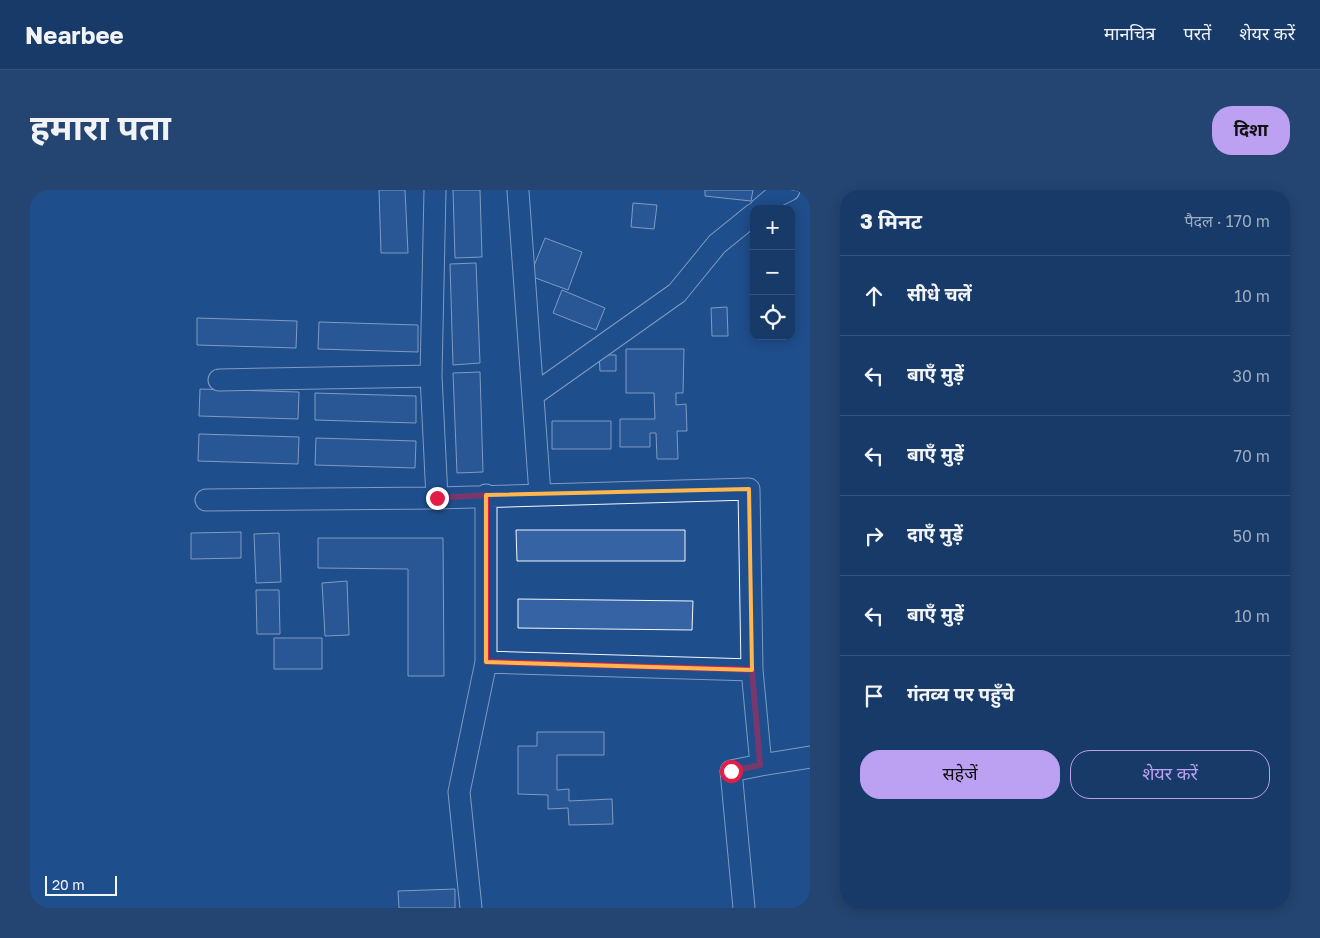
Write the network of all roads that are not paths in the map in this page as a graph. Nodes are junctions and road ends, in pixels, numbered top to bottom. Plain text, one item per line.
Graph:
1 (435, 190) edge
2 (789, 190) edge
3 (518, 191) dead end
4 (765, 205) edge
5 (750, 217) edge
6 (431, 376) junction
7 (219, 380) dead end
8 (533, 395) junction
9 (540, 494) junction
10 (486, 495) junction
11 (437, 498) junction
12 (206, 500) dead end
13 (486, 662) junction
14 (752, 670) junction
15 (810, 757) edge
16 (760, 765) junction
17 (470, 908) edge
18 (744, 908) edge

1 - 6 street
2 - 4 street
3 - 8 street
5 - 8 street
6 - 7 street
6 - 11 street
8 - 9 street
9 - 10 street
9 - 14 street
10 - 11 street
10 - 13 street
11 - 12 street
13 - 14 street
13 - 17 street
14 - 16 street
15 - 16 street
16 - 18 street

